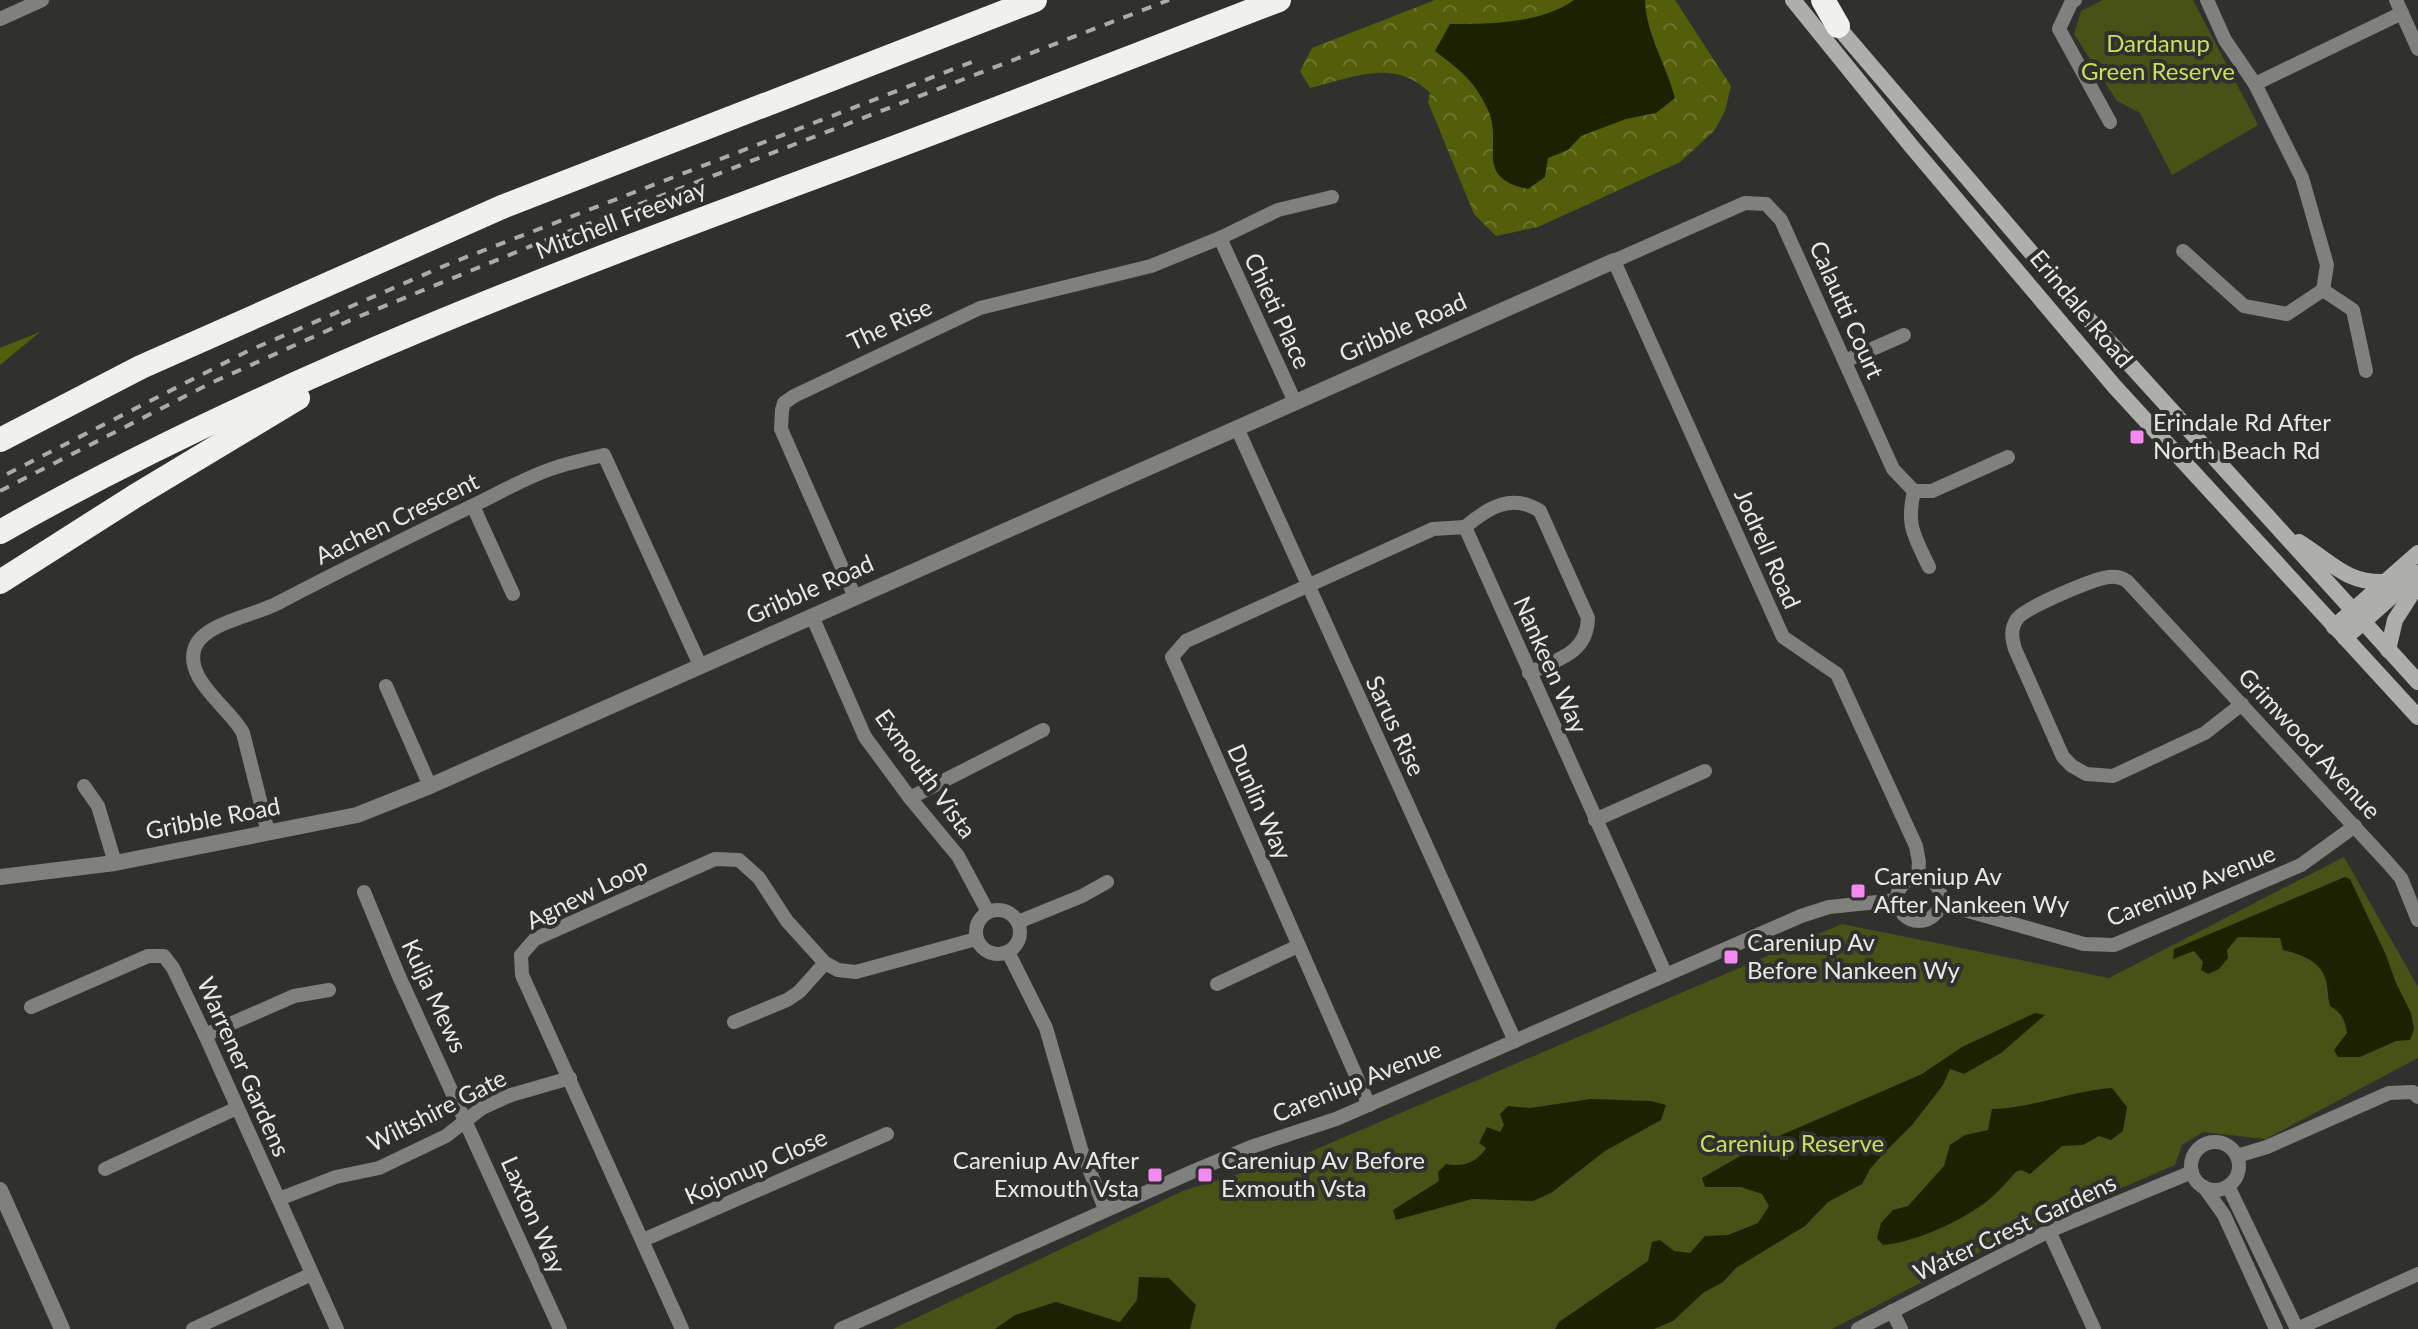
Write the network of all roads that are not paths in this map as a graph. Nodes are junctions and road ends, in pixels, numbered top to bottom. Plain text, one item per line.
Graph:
1 (42, 0) edge
2 (1035, 0) edge
3 (1279, 0) edge
4 (1793, 0) edge
5 (1816, 0) edge
6 (1823, 0) edge
7 (2075, 0) edge
8 (2207, 0) edge
9 (2399, 6) edge
10 (6, 11) edge
11 (1838, 26) junction
12 (2418, 49) edge
13 (2255, 84) junction
14 (2110, 122) dead end
15 (1332, 197) dead end
16 (1220, 238) junction
17 (2183, 251) dead end
18 (1614, 261) junction
19 (2323, 290) junction
20 (1904, 335) dead end
21 (382, 348) junction
22 (1845, 361) junction
23 (2366, 371) dead end
24 (1295, 402) junction
25 (1237, 428) junction
26 (0, 440) edge
27 (2008, 457) dead end
28 (1914, 491) junction
29 (473, 506) junction
30 (1465, 527) junction
31 (2280, 530) junction
32 (0, 532) edge
33 (2418, 553) edge
34 (1929, 567) dead end
35 (2418, 573) edge
36 (0, 582) edge
37 (2386, 582) junction
38 (2418, 584) edge
39 (1307, 585) junction
40 (513, 594) dead end
41 (855, 597) junction
42 (812, 616) junction
43 (2358, 617) junction
44 (2340, 632) junction
45 (2388, 650) junction
46 (700, 665) junction
47 (1529, 673) junction
48 (2418, 682) edge
49 (386, 686) dead end
50 (2242, 704) junction
51 (2418, 717) edge
52 (1043, 730) dead end
53 (1705, 771) dead end
54 (84, 786) dead end
55 (430, 786) junction
56 (910, 798) junction
57 (1595, 820) junction
58 (2355, 826) junction
59 (268, 832) junction
60 (115, 863) junction
61 (0, 877) edge
62 (1918, 877) junction
63 (1107, 882) dead end
64 (364, 892) dead end
65 (1897, 900) junction
66 (1940, 903) junction
67 (988, 912) junction
68 (2418, 920) edge
69 (1018, 922) junction
70 (976, 939) junction
71 (1298, 946) junction
72 (1008, 952) junction
73 (825, 963) junction
74 (1666, 975) junction
75 (1217, 984) dead end
76 (329, 990) dead end
77 (31, 1007) dead end
78 (734, 1022) dead end
79 (205, 1035) junction
80 (1515, 1041) junction
81 (570, 1078) junction
82 (2418, 1097) edge
83 (1369, 1105) junction
84 (237, 1108) junction
85 (466, 1119) junction
86 (887, 1134) dead end
87 (2237, 1156) junction
88 (105, 1169) dead end
89 (2192, 1172) junction
90 (2228, 1186) junction
91 (2204, 1187) junction
92 (0, 1190) edge
93 (279, 1199) junction
94 (1105, 1209) junction
95 (2049, 1231) junction
96 (643, 1240) junction
97 (312, 1274) junction
98 (2418, 1274) edge
99 (1892, 1311) junction
100 (62, 1329) edge
101 (193, 1329) edge
102 (337, 1329) edge
103 (560, 1329) edge
104 (682, 1329) edge
105 (841, 1329) edge
106 (1858, 1329) edge
107 (1901, 1329) edge
108 (2094, 1329) edge
109 (2276, 1329) edge
110 (2297, 1329) edge

1 - 10 street
2 - 26 highway
3 - 21 highway, Mitchell Freeway
4 - 44 main road, Erindale Road
5 - 11 main road, Erindale Road
6 - 11 highway
7 - 14 street
8 - 13 street
9 - 12 street
9 - 13 street
11 - 31 main road, Erindale Road
13 - 19 street
15 - 16 street
16 - 24 street, Chieti Place
16 - 41 street, The Rise
17 - 19 street
18 - 22 street, Calautti Court
18 - 24 street, Gribble Road
18 - 62 street, Jodrell Road
19 - 23 street
20 - 22 street
21 - 32 highway, Mitchell Freeway
21 - 36 highway
22 - 28 street, Calautti Court
24 - 25 street, Gribble Road
25 - 39 street, Sarus Rise
25 - 41 street, Gribble Road
27 - 28 street
28 - 34 street
29 - 40 street
29 - 46 street, Aachen Crescent
29 - 59 street, Aachen Crescent
30 - 39 street
30 - 47 street, Nankeen Way
30 - 47 street
31 - 37 main road
31 - 43 main road, Erindale Road
33 - 37 main road
35 - 43 main road
37 - 43 main road
38 - 45 main road
39 - 71 street, Dunlin Way
39 - 80 street, Sarus Rise
41 - 42 street, Gribble Road
42 - 46 street, Gribble Road
42 - 56 street, Exmouth Vista
43 - 44 main road
43 - 45 main road, Erindale Road
44 - 51 main road, Erindale Road
45 - 48 main road, Erindale Road
46 - 55 street, Gribble Road
47 - 57 street, Nankeen Way
49 - 55 street
50 - 50 street, Grimwood Avenue
50 - 58 street, Grimwood Avenue
52 - 56 street
53 - 57 street
54 - 60 street
55 - 59 street, Gribble Road
56 - 67 street, Exmouth Vista
57 - 74 street, Nankeen Way
58 - 66 street, Careniup Avenue
58 - 68 street, Grimwood Avenue
59 - 60 street, Gribble Road
60 - 61 street, Gribble Road
62 - 65 street
62 - 66 street
63 - 69 street
64 - 85 street, Kulja Mews
65 - 66 street
65 - 74 street, Careniup Avenue
67 - 69 street
67 - 70 street
69 - 72 street
70 - 72 street
70 - 73 street
71 - 75 street
71 - 83 street, Dunlin Way
72 - 94 street
73 - 78 street
73 - 81 street, Agnew Loop
74 - 80 street, Careniup Avenue
76 - 79 street
77 - 79 street, Warrener Gardens
79 - 84 street, Warrener Gardens
80 - 83 street, Careniup Avenue
81 - 85 street, Wiltshire Gate
81 - 96 street, Agnew Loop
82 - 87 street
83 - 94 street, Careniup Avenue
84 - 88 street
84 - 93 street, Warrener Gardens
85 - 93 street, Wiltshire Gate
85 - 103 street, Laxton Way
86 - 96 street, Kojonup Close
87 - 89 street
87 - 90 street
89 - 91 street
89 - 95 street, Water Crest Gardens
90 - 91 street
90 - 110 street
91 - 109 street
92 - 100 street
93 - 97 street, Warrener Gardens
94 - 105 street, Careniup Avenue
95 - 99 street, Water Crest Gardens
95 - 108 street
96 - 104 street, Agnew Loop
97 - 101 street
97 - 102 street, Warrener Gardens
98 - 110 street
99 - 106 street, Water Crest Gardens
99 - 107 street

